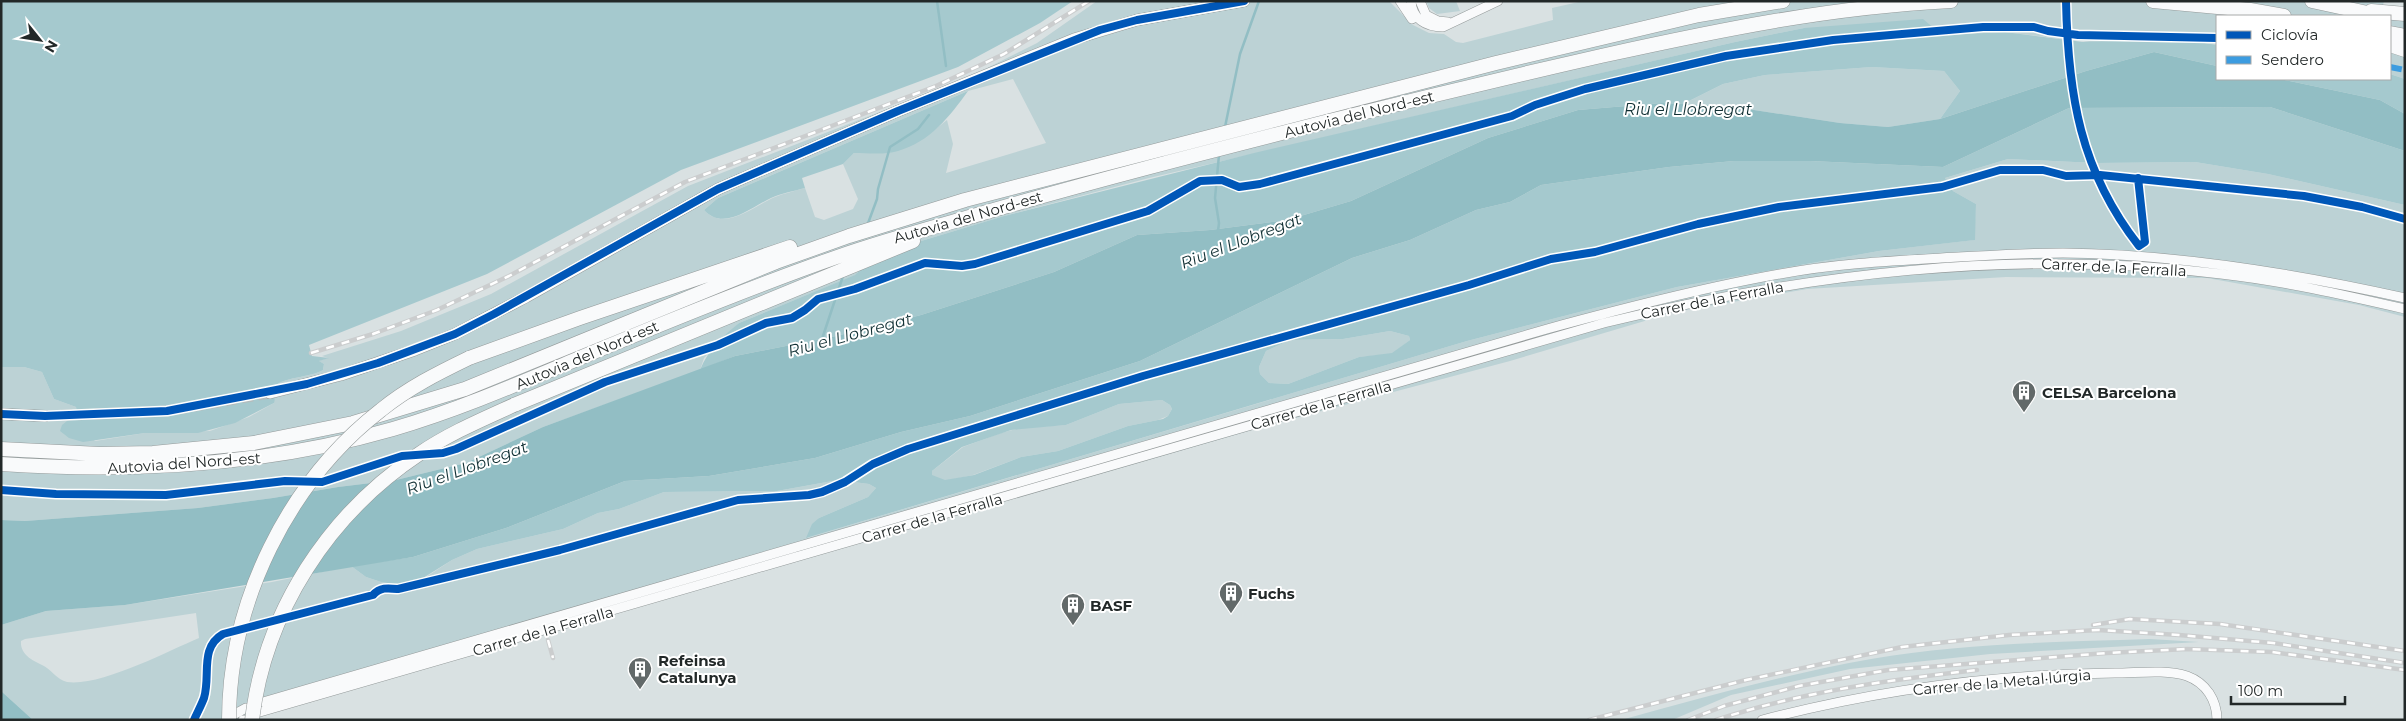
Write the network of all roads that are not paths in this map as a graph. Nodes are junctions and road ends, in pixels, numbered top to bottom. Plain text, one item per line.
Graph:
1 (1244, 1) edge
2 (1400, 1) edge
3 (1411, 1) edge
4 (1420, 1) edge
5 (1498, 1) edge
6 (1782, 1) edge
7 (1951, 1) edge
8 (2153, 1) edge
9 (2312, 1) edge
10 (2345, 8) junction
11 (2405, 14) edge
12 (2278, 15) edge
13 (2376, 15) edge
14 (2391, 18) edge
15 (2405, 22) edge
16 (1450, 23) junction
17 (2391, 33) edge
18 (2405, 36) edge
19 (2391, 46) edge
20 (2405, 50) edge
21 (971, 216) junction
22 (848, 231) junction
23 (2405, 298) edge
24 (2405, 309) edge
25 (270, 392) tunnel mouth
26 (1, 414) edge
27 (45, 416) tunnel mouth
28 (1, 449) edge
29 (1, 464) edge
30 (263, 702) dead end
31 (253, 714) edge
32 (232, 717) edge
33 (1762, 720) edge
34 (2217, 720) edge

1 - 25 main road
2 - 16 street
3 - 16 street
4 - 16 street
5 - 16 street
6 - 22 highway, Autovia del Nord-est
7 - 21 highway, Autovia del Nord-est
8 - 12 highway
9 - 10 highway
10 - 11 highway
10 - 13 highway
14 - 15 highway
17 - 18 highway
19 - 20 highway
21 - 29 highway, Autovia del Nord-est
21 - 31 highway, bridge
22 - 28 highway, Autovia del Nord-est
22 - 32 highway, bridge
23 - 30 street, Carrer de la Ferralla
24 - 31 street, Carrer de la Ferralla
26 - 27 main road
31 - 32 street, Carrer de la Ferralla
33 - 34 street, Carrer de la Metal·lúrgia

